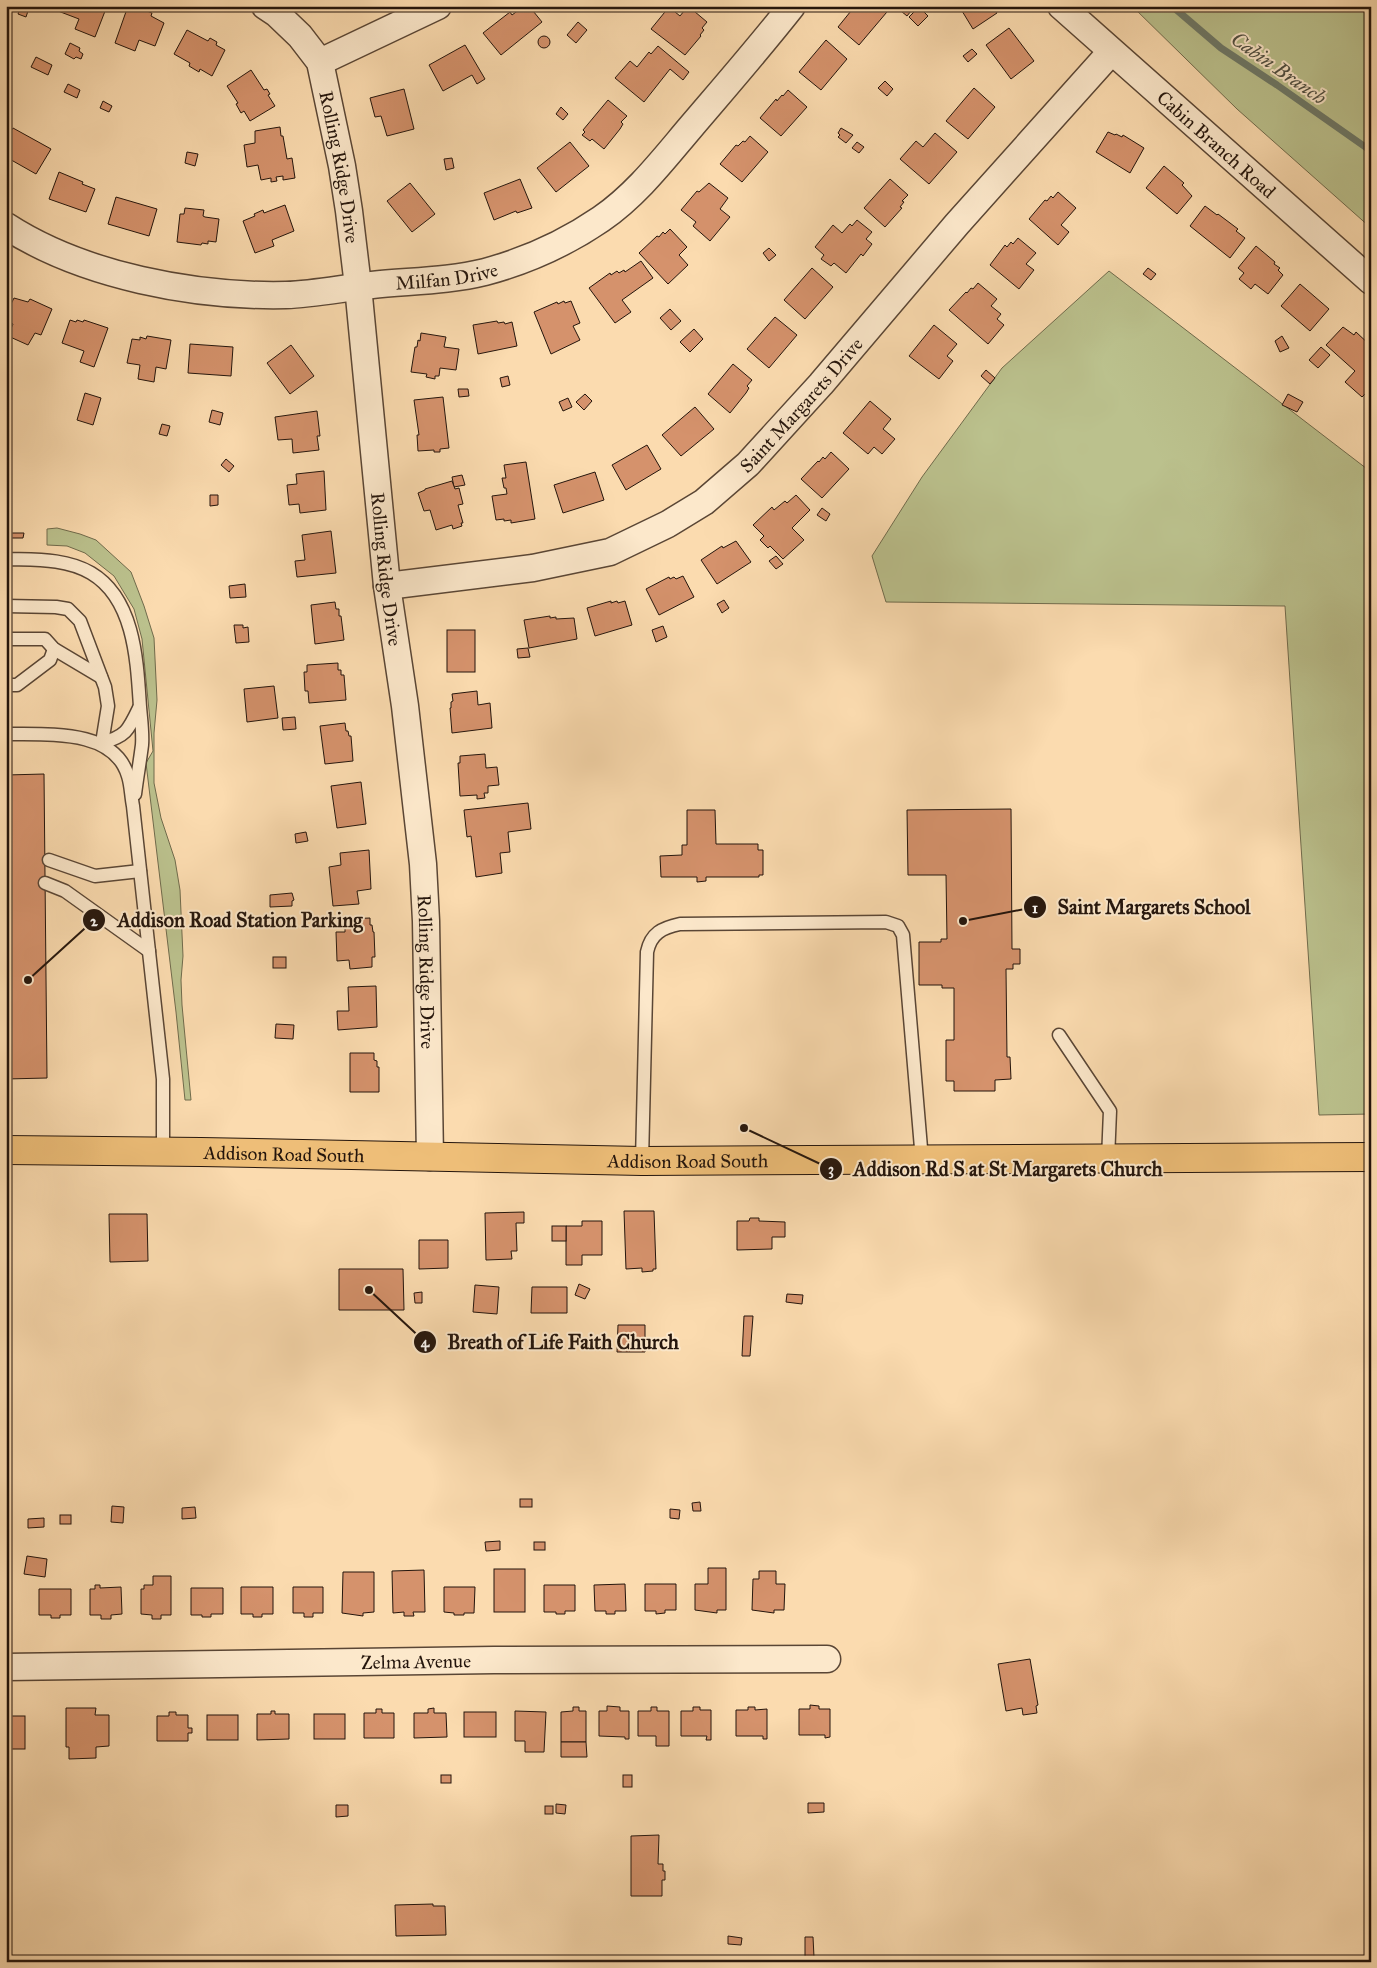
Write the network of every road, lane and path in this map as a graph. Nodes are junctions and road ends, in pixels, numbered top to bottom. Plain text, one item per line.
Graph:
1 (265, 6) edge
2 (438, 6) edge
3 (792, 6) edge
4 (1061, 6) edge
5 (1111, 52) junction
6 (320, 62) junction
7 (6, 226) edge
8 (1371, 281) edge
9 (358, 286) junction
10 (6, 559) edge
11 (387, 586) junction
12 (6, 606) edge
13 (6, 639) edge
14 (54, 649) junction
15 (101, 676) junction
16 (6, 684) edge
17 (140, 706) junction
18 (6, 734) edge
19 (102, 743) junction
20 (133, 806) junction
21 (49, 860) dead end
22 (140, 871) junction
23 (45, 883) dead end
24 (149, 950) junction
25 (1059, 1035) dead end
26 (6, 1150) edge
27 (163, 1152) junction
28 (430, 1157) junction
29 (1371, 1157) edge
30 (1108, 1159) junction
31 (922, 1160) junction
32 (642, 1161) junction
33 (826, 1659) dead end
34 (6, 1667) edge

1 - 6 street, Rolling Ridge Drive
2 - 6 street
3 - 9 street, Milfan Drive
4 - 5 street, Cabin Branch Road
5 - 8 street, Cabin Branch Road
5 - 11 street, Saint Margarets Drive
6 - 9 street, Rolling Ridge Drive
7 - 9 street, Milfan Drive
9 - 11 street, Rolling Ridge Drive
10 - 17 lane
11 - 28 street, Rolling Ridge Drive
12 - 15 lane
13 - 14 lane
14 - 15 lane
14 - 16 lane
15 - 19 lane
17 - 19 lane
17 - 20 lane
18 - 19 lane
19 - 20 lane
20 - 22 lane
21 - 22 lane
22 - 24 lane
23 - 24 lane
24 - 27 lane
25 - 30 lane
26 - 27 main road, Addison Road South
27 - 28 main road, Addison Road South
28 - 32 main road, Addison Road South
29 - 30 main road, Addison Road South
30 - 31 main road, Addison Road South
31 - 32 main road, Addison Road South
31 - 32 lane
33 - 34 street, Zelma Avenue

